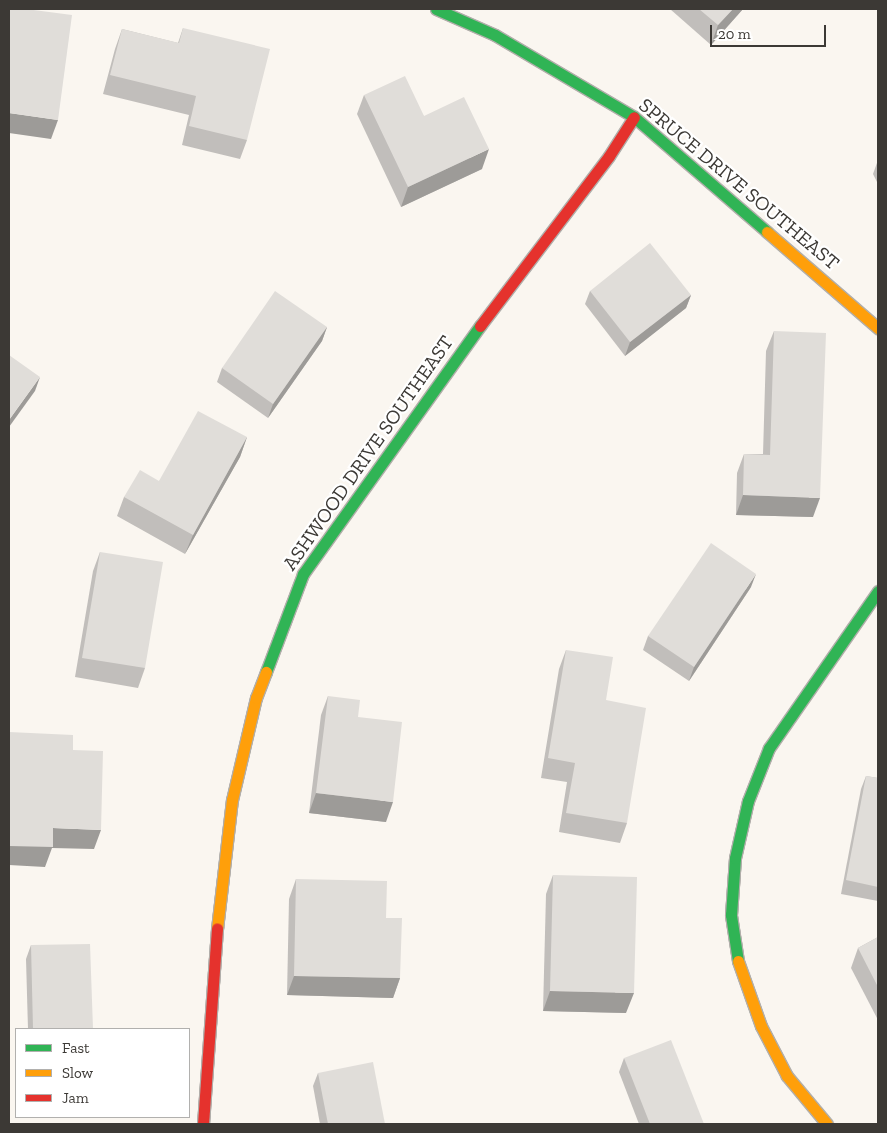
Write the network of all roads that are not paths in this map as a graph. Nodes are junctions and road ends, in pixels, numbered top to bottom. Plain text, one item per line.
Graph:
1 (436, 9) edge
2 (634, 117) junction
3 (878, 328) edge
4 (878, 591) edge
5 (203, 1124) edge
6 (827, 1124) edge

1 - 2 street, SPRUCE DRIVE SOUTHEAST
2 - 3 street, SPRUCE DRIVE SOUTHEAST
2 - 5 street, ASHWOOD DRIVE SOUTHEAST
4 - 6 street

